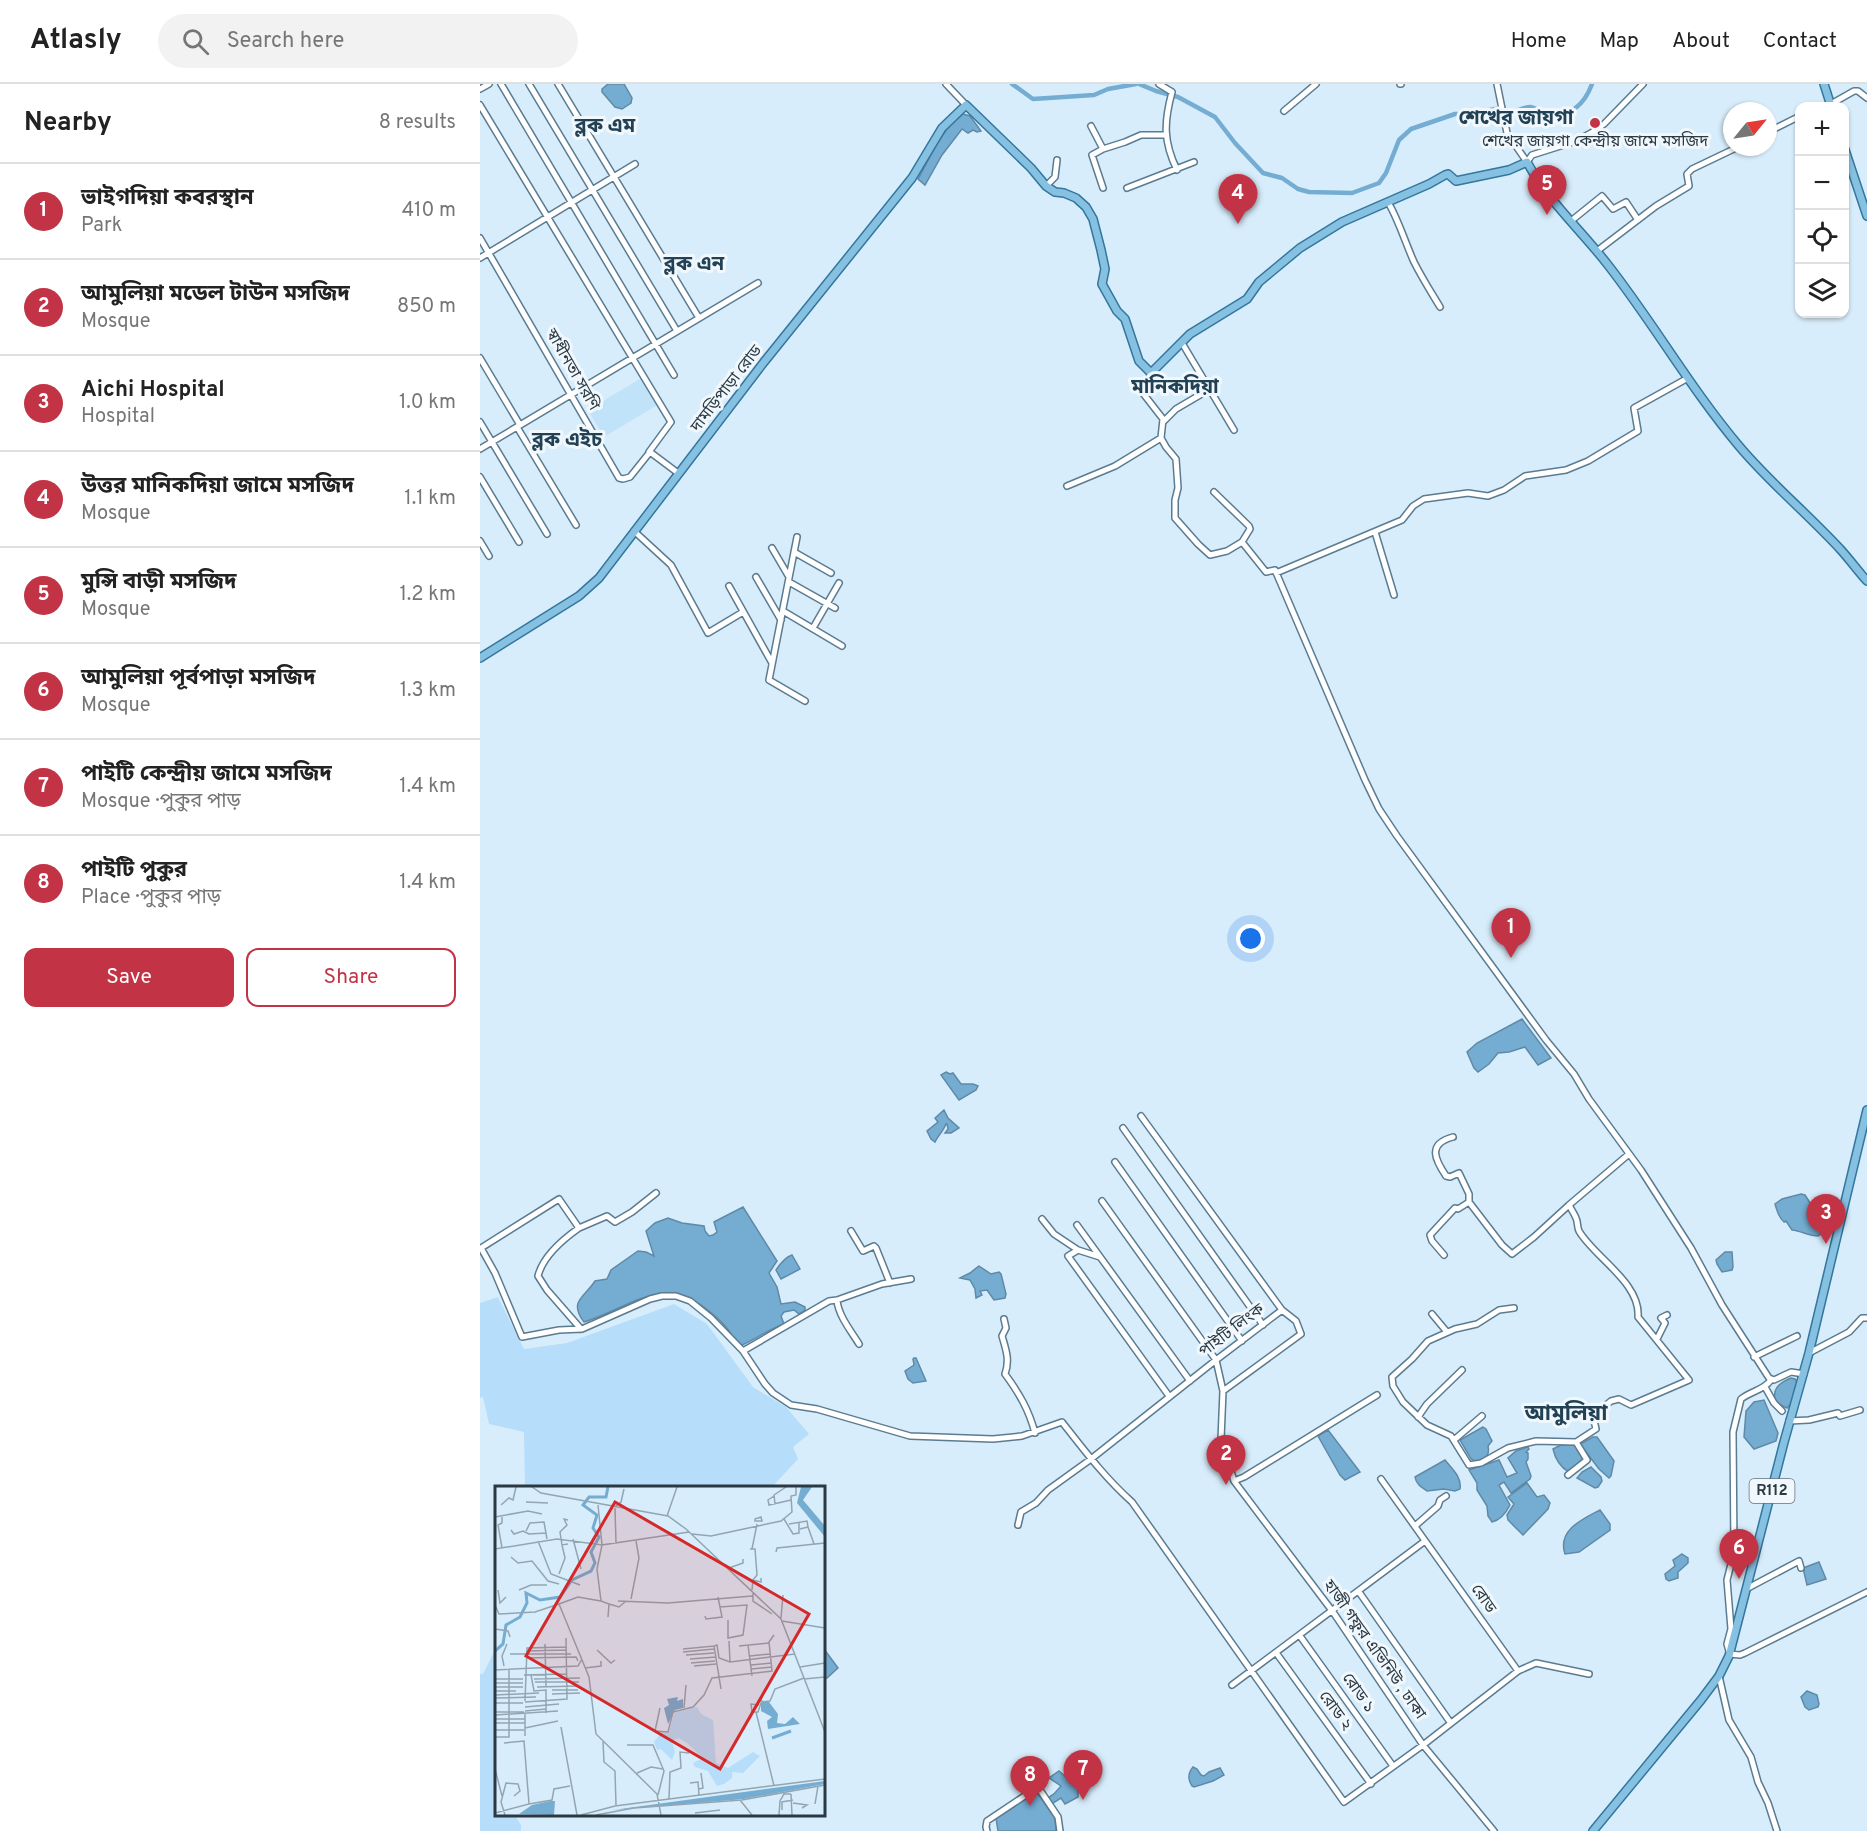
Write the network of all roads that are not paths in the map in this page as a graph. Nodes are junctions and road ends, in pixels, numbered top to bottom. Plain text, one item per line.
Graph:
1 (489, 84) edge
2 (501, 84) edge
3 (529, 84) edge
4 (558, 84) edge
5 (945, 84) edge
6 (1159, 84) edge
7 (1316, 84) edge
8 (1497, 84) edge
9 (1643, 84) edge
10 (1824, 84) edge
11 (480, 89) edge
12 (1867, 98) edge
13 (1829, 102) edge
14 (1835, 102) edge
15 (480, 105) edge
16 (966, 105) junction
17 (1284, 111) dead end
18 (1795, 118) edge
19 (1091, 126) dead end
20 (1777, 128) edge
21 (1165, 135) junction
22 (1102, 149) junction
23 (1723, 154) edge
24 (1848, 156) edge
25 (1057, 160) dead end
26 (1194, 162) dead end
27 (1527, 162) junction
28 (635, 164) dead end
29 (1177, 170) junction
30 (614, 177) junction
31 (1046, 186) junction
32 (1103, 188) dead end
33 (1127, 188) dead end
34 (593, 190) junction
35 (1388, 202) junction
36 (571, 203) junction
37 (1867, 216) edge
38 (548, 217) junction
39 (1638, 220) junction
40 (1571, 221) junction
41 (480, 238) edge
42 (1597, 252) junction
43 (488, 253) junction
44 (480, 258) edge
45 (758, 283) dead end
46 (1440, 307) dead end
47 (699, 318) junction
48 (677, 331) junction
49 (1182, 343) junction
50 (656, 344) junction
51 (632, 357) junction
52 (480, 358) edge
53 (1151, 373) junction
54 (674, 375) dead end
55 (1688, 378) junction
56 (1210, 389) junction
57 (571, 394) junction
58 (1164, 421) junction
59 (480, 422) edge
60 (519, 426) junction
61 (1234, 430) dead end
62 (1161, 438) junction
63 (492, 442) junction
64 (480, 449) edge
65 (649, 452) junction
66 (678, 473) junction
67 (480, 477) edge
68 (1068, 486) dead end
69 (1214, 492) dead end
70 (576, 525) dead end
71 (634, 531) junction
72 (1375, 532) junction
73 (548, 534) dead end
74 (797, 537) dead end
75 (480, 541) edge
76 (519, 542) dead end
77 (1242, 542) junction
78 (772, 548) dead end
79 (794, 552) junction
80 (489, 556) dead end
81 (831, 573) dead end
82 (1276, 573) junction
83 (756, 577) dead end
84 (789, 580) junction
85 (1867, 581) edge
86 (838, 583) dead end
87 (729, 586) dead end
88 (1394, 595) dead end
89 (827, 604) junction
90 (834, 608) dead end
91 (783, 611) junction
92 (743, 612) junction
93 (781, 620) junction
94 (813, 628) junction
95 (842, 646) dead end
96 (480, 658) edge
97 (772, 664) junction
98 (805, 701) dead end
99 (1867, 1110) edge
100 (1141, 1116) dead end
101 (1123, 1128) dead end
102 (1453, 1137) dead end
103 (1629, 1154) junction
104 (1115, 1161) dead end
105 (656, 1193) dead end
106 (1102, 1201) dead end
107 (1469, 1202) junction
108 (1569, 1205) junction
109 (1042, 1219) dead end
110 (1077, 1225) dead end
111 (579, 1228) junction
112 (851, 1231) dead end
113 (481, 1249) edge
114 (1078, 1250) junction
115 (1444, 1255) dead end
116 (1100, 1257) junction
117 (911, 1279) dead end
118 (890, 1283) junction
119 (837, 1300) junction
120 (1514, 1308) dead end
121 (1282, 1310) junction
122 (1432, 1314) dead end
123 (1667, 1315) dead end
124 (1004, 1318) dead end
125 (1867, 1318) edge
126 (1263, 1325) junction
127 (581, 1329) junction
128 (1448, 1332) junction
129 (1797, 1336) dead end
130 (1657, 1339) junction
131 (1242, 1341) junction
132 (859, 1344) dead end
133 (743, 1351) junction
134 (1809, 1353) junction
135 (1754, 1357) junction
136 (1215, 1360) junction
137 (1462, 1370) dead end
138 (1804, 1374) junction
139 (1771, 1380) junction
140 (1190, 1381) junction
141 (1765, 1387) junction
142 (1223, 1391) junction
143 (1377, 1395) dead end
144 (1169, 1396) junction
145 (1860, 1410) dead end
146 (1782, 1411) dead end
147 (1482, 1416) dead end
148 (1418, 1417) junction
149 (1789, 1421) junction
150 (1035, 1433) junction
151 (1454, 1440) junction
152 (1576, 1442) junction
153 (1090, 1459) junction
154 (1568, 1475) dead end
155 (1381, 1479) dead end
156 (1234, 1482) junction
157 (1446, 1496) dead end
158 (1018, 1525) dead end
159 (1415, 1527) junction
160 (1425, 1541) junction
161 (1801, 1568) dead end
162 (1748, 1588) junction
163 (1359, 1592) junction
164 (1867, 1592) edge
165 (1333, 1612) junction
166 (1300, 1636) junction
167 (1276, 1654) junction
168 (1730, 1655) junction
169 (1253, 1671) junction
170 (1518, 1671) junction
171 (1589, 1674) dead end
172 (1719, 1676) junction
173 (1232, 1685) dead end
174 (1450, 1722) junction
175 (1423, 1745) junction
176 (1393, 1766) junction
177 (1371, 1784) junction
178 (987, 1831) edge
179 (1060, 1831) edge
180 (1494, 1831) edge
181 (1593, 1831) edge
182 (1777, 1831) edge

1 - 11 street
2 - 36 street
3 - 34 street
4 - 30 street
5 - 16 street
6 - 21 street
7 - 17 street
8 - 27 street
9 - 27 street
10 - 13 main road
12 - 14 street
15 - 38 street
16 - 31 main road
16 - 66 main road, দামড়িপাড়া রোড
18 - 20 street
19 - 22 street
21 - 22 street
21 - 29 street
22 - 32 street
23 - 39 street
24 - 37 main road
25 - 31 street
26 - 29 street
27 - 35 main road
27 - 40 main road
28 - 30 street
29 - 33 street
30 - 34 street
30 - 47 street
31 - 53 main road
34 - 36 street
34 - 48 street
35 - 46 street
35 - 49 main road
36 - 38 street
36 - 50 street
38 - 43 street
38 - 51 street
39 - 40 street
39 - 42 street
40 - 42 main road
41 - 43 street, স্বাধীনতা সরণি
42 - 55 main road
43 - 44 street
43 - 57 street, স্বাধীনতা সরণি
45 - 47 street
47 - 48 street
48 - 50 street
49 - 53 main road
49 - 56 street
50 - 51 street
50 - 54 street
51 - 57 street
51 - 65 street
52 - 60 street
53 - 58 street
55 - 72 street
55 - 85 main road
56 - 58 street
56 - 61 street
57 - 60 street
57 - 65 street, স্বাধীনতা সরণি
58 - 62 street
59 - 63 street
60 - 63 street
60 - 70 street
62 - 68 street
62 - 77 street
63 - 64 street
63 - 73 street
65 - 66 street
66 - 71 main road, দামড়িপাড়া রোড
67 - 76 street
69 - 77 street
71 - 92 street
71 - 96 main road, দামড়িপাড়া রোড
72 - 82 street
72 - 88 street
74 - 79 street
75 - 80 street
77 - 82 street
78 - 84 street
79 - 81 street
79 - 84 street
82 - 103 street
83 - 93 street
84 - 89 street
84 - 91 street
86 - 89 street
87 - 92 street
89 - 90 street
89 - 94 street
91 - 93 street
91 - 94 street
92 - 97 street
93 - 97 street
94 - 95 street
97 - 98 street
99 - 134 main road, R112
100 - 121 street, পাইটি লিংক
101 - 126 street
102 - 107 street
103 - 108 street
103 - 135 street
104 - 131 street
105 - 111 street
106 - 136 street
107 - 108 street
107 - 115 street
108 - 130 street
109 - 114 street
110 - 116 street
111 - 113 street
111 - 127 street
112 - 118 street
113 - 127 street
114 - 116 street
114 - 144 street
116 - 140 street
117 - 118 street
118 - 119 street
119 - 132 street
119 - 133 street
120 - 128 street
121 - 126 street, পাইটি লিংক
121 - 142 street
122 - 128 street
123 - 130 street
124 - 150 street
125 - 134 street
126 - 131 street, পাইটি লিংক
127 - 133 street
128 - 148 street
129 - 135 street
130 - 152 street
131 - 136 street, পাইটি লিংক
133 - 150 street
134 - 138 main road, R112
135 - 139 street
136 - 140 street, পাইটি লিংক
136 - 142 street
137 - 148 street
138 - 139 street
138 - 149 main road, R112
139 - 141 street
140 - 144 street, পাইটি লিংক
141 - 146 street
141 - 168 street
142 - 156 street
143 - 156 street
144 - 153 street, পাইটি লিংক
145 - 149 street
147 - 151 street
148 - 151 street
149 - 162 main road, R112
150 - 153 street
151 - 152 street
152 - 154 street
153 - 158 street, পাইটি লিংক
153 - 169 street
155 - 159 street, রোড
156 - 165 street, হাজী গফুর এভিনিউ , ঢাকা
157 - 159 street
159 - 160 street, রোড
160 - 163 street
160 - 170 street, রোড
161 - 162 street
162 - 168 main road, R112
163 - 165 street
163 - 174 street
164 - 168 street
165 - 166 street
165 - 175 street, হাজী গফুর এভিনিউ , ঢাকা
166 - 167 street
166 - 176 street, রোড ১
167 - 169 street
167 - 177 street, রোড ২
168 - 172 main road, R112
169 - 173 street
169 - 177 street
170 - 171 street
170 - 174 street
172 - 181 main road, R112
172 - 182 street
174 - 175 street
175 - 176 street
175 - 180 street, হাজী গফুর এভিনিউ , ঢাকা
176 - 177 street
178 - 179 street

